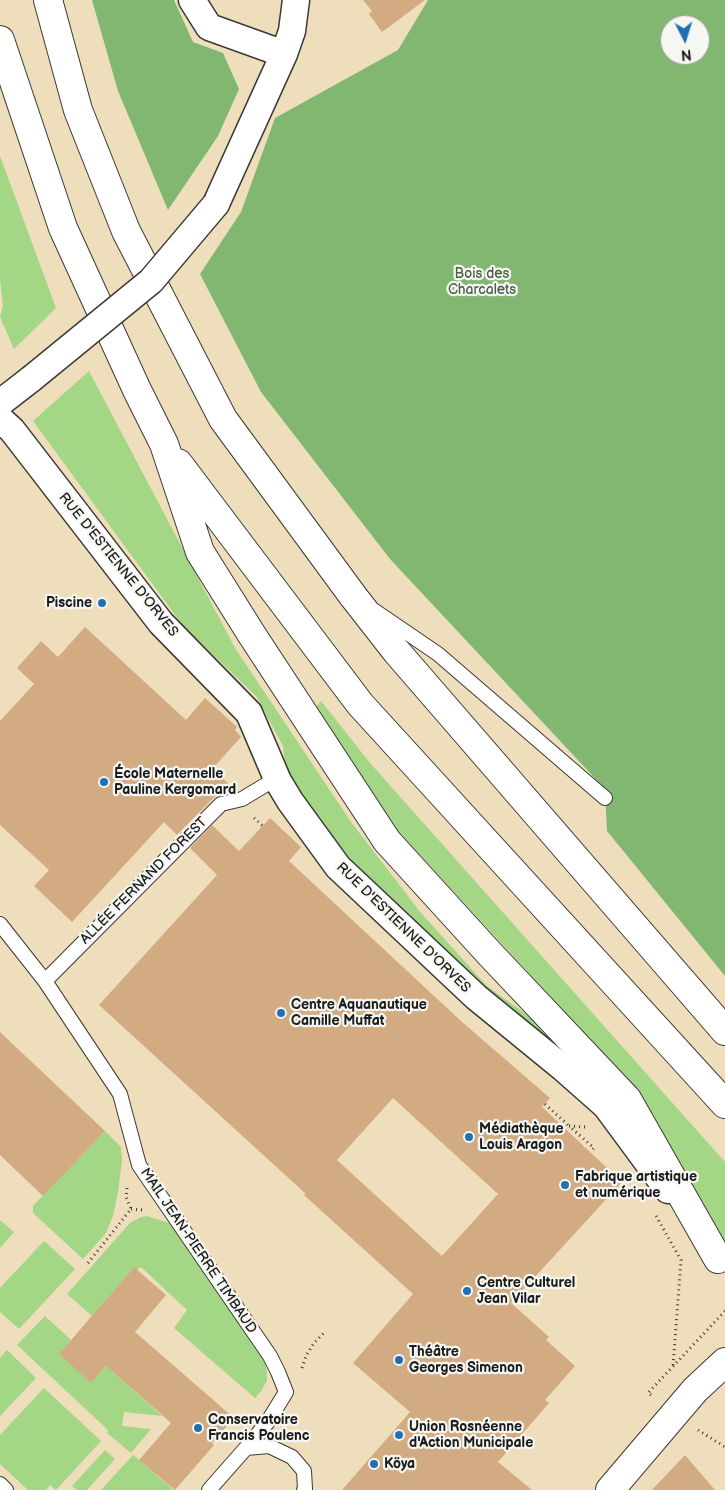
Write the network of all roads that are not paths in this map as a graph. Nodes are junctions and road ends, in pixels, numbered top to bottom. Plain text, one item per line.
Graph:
1 (48, 0) edge
2 (192, 0) edge
3 (296, 0) edge
4 (0, 40) edge
5 (284, 54) junction
6 (0, 403) edge
7 (0, 419) edge
8 (164, 444) junction
9 (353, 596) junction
10 (277, 778) junction
11 (606, 798) dead end
12 (0, 924) edge
13 (45, 981) junction
14 (725, 1032) edge
15 (725, 1104) edge
16 (722, 1265) edge
17 (725, 1362) edge
18 (725, 1382) edge
19 (695, 1390) junction
20 (246, 1448) junction
21 (0, 1484) edge
22 (6, 1490) edge
23 (209, 1490) edge
24 (304, 1490) edge
25 (610, 1490) edge

1 - 9 main road
2 - 5 street
3 - 5 street
4 - 8 main road
5 - 6 street, bridge
7 - 10 street, RUE D'ESTIENNE D'ORVES
8 - 15 main road
8 - 16 main road
9 - 11 lane
9 - 14 main road
10 - 13 lane, ALLÉE FERNAND FOREST
10 - 16 street, RUE D'ESTIENNE D'ORVES
12 - 13 lane, MAIL JEAN-PIERRE TIMBAUD
13 - 20 lane, MAIL JEAN-PIERRE TIMBAUD
17 - 19 main road
18 - 19 main road
19 - 25 main road
20 - 23 lane
20 - 24 lane
21 - 22 lane

